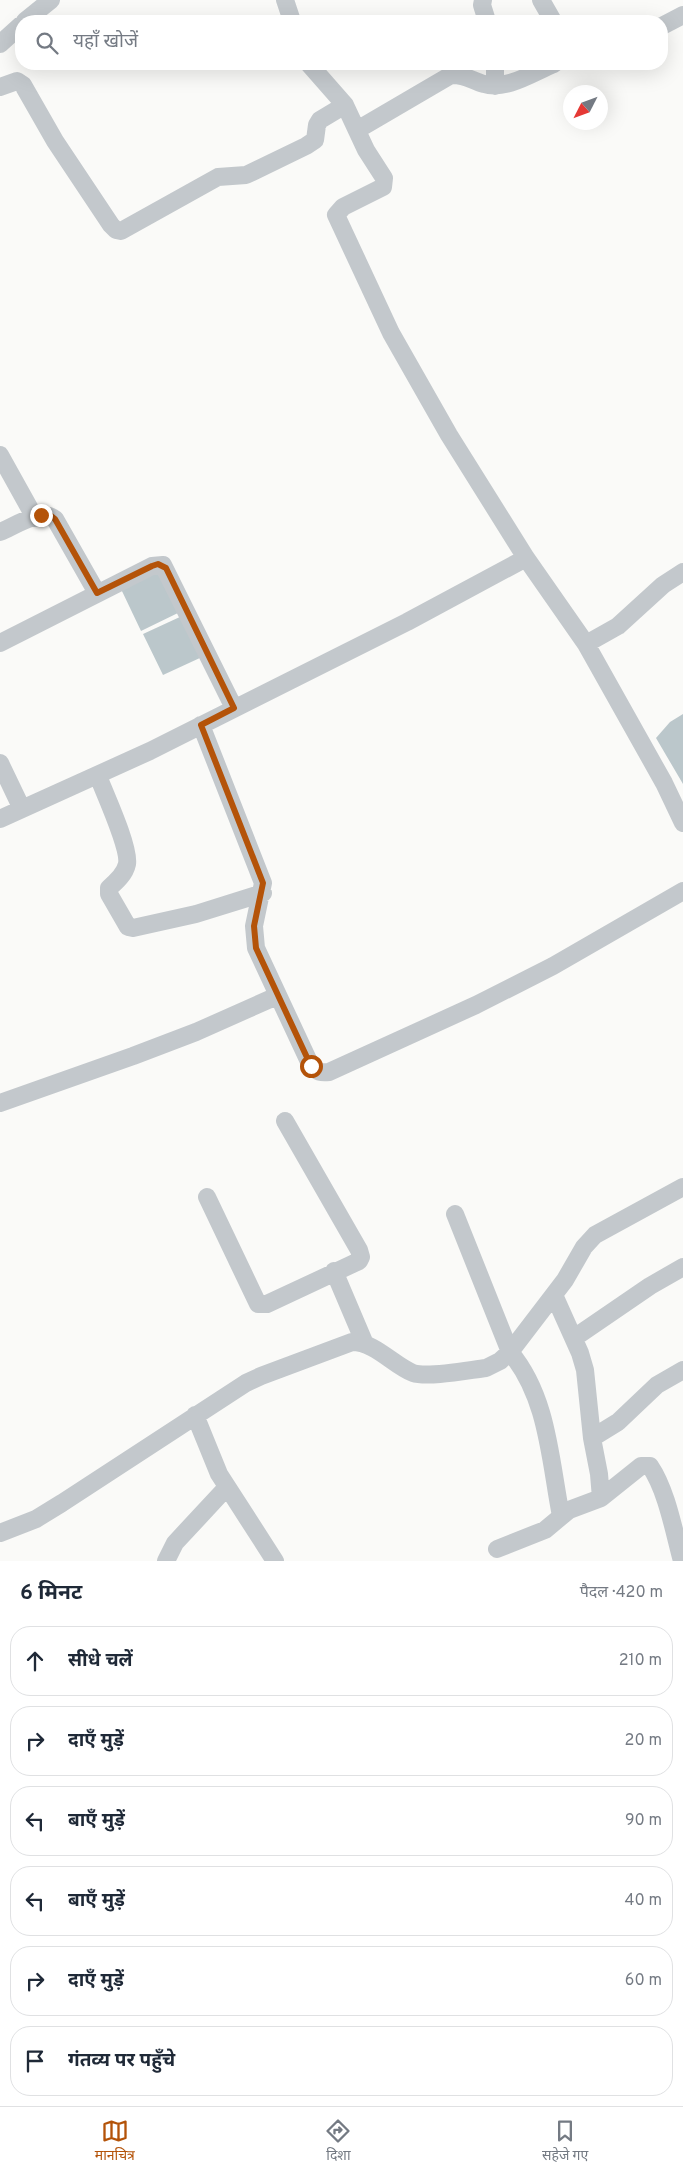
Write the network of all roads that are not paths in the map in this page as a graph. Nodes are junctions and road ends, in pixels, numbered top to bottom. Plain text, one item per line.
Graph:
1 (51, 0) edge
2 (284, 0) edge
3 (483, 0) edge
4 (541, 0) edge
5 (32, 15) edge
6 (290, 15) edge
7 (485, 15) edge
8 (550, 15) edge
9 (683, 15) edge
10 (668, 23) edge
11 (15, 30) edge
12 (0, 44) edge
13 (314, 70) edge
14 (495, 70) edge
15 (540, 70) edge
16 (495, 86) junction
17 (0, 87) edge
18 (345, 105) junction
19 (357, 130) junction
20 (0, 455) edge
21 (35, 518) junction
22 (0, 532) edge
23 (526, 558) junction
24 (683, 572) edge
25 (97, 593) junction
26 (0, 644) edge
27 (586, 644) junction
28 (234, 708) junction
29 (201, 725) junction
30 (0, 764) edge
31 (98, 776) junction
32 (22, 809) junction
33 (0, 820) edge
34 (683, 823) edge
35 (683, 891) edge
36 (263, 892) junction
37 (277, 996) junction
38 (0, 1103) edge
39 (285, 1121) dead end
40 (683, 1187) edge
41 (207, 1198) dead end
42 (454, 1214) dead end
43 (683, 1267) edge
44 (334, 1271) junction
45 (554, 1295) junction
46 (574, 1338) junction
47 (365, 1344) junction
48 (510, 1352) junction
49 (683, 1370) edge
50 (195, 1415) junction
51 (592, 1438) junction
52 (228, 1487) junction
53 (601, 1498) junction
54 (561, 1516) junction
55 (0, 1533) edge
56 (497, 1549) dead end
57 (166, 1561) edge
58 (275, 1561) edge
59 (682, 1561) edge

1 - 5 street
2 - 6 street
3 - 7 street
4 - 8 street
9 - 10 street
11 - 12 street
13 - 18 street
14 - 16 street
15 - 16 street
16 - 19 street
17 - 18 street
18 - 19 street
19 - 23 street
20 - 21 street
21 - 22 street
21 - 25 street
23 - 27 street
23 - 28 street
24 - 27 street
25 - 26 street
25 - 28 street
27 - 34 street
28 - 29 street
29 - 31 street
29 - 36 street
30 - 32 street
31 - 32 street
31 - 36 street
32 - 33 street
35 - 37 street
36 - 37 street
37 - 38 street
39 - 44 street
40 - 45 street
41 - 44 street
42 - 48 street
43 - 46 street
44 - 47 street
45 - 46 street
45 - 48 street
46 - 51 street
47 - 48 street
47 - 50 street
48 - 54 street
49 - 51 street
50 - 52 street
50 - 55 street
51 - 53 street
52 - 57 street
52 - 58 street
53 - 54 street
53 - 59 street
54 - 56 street

